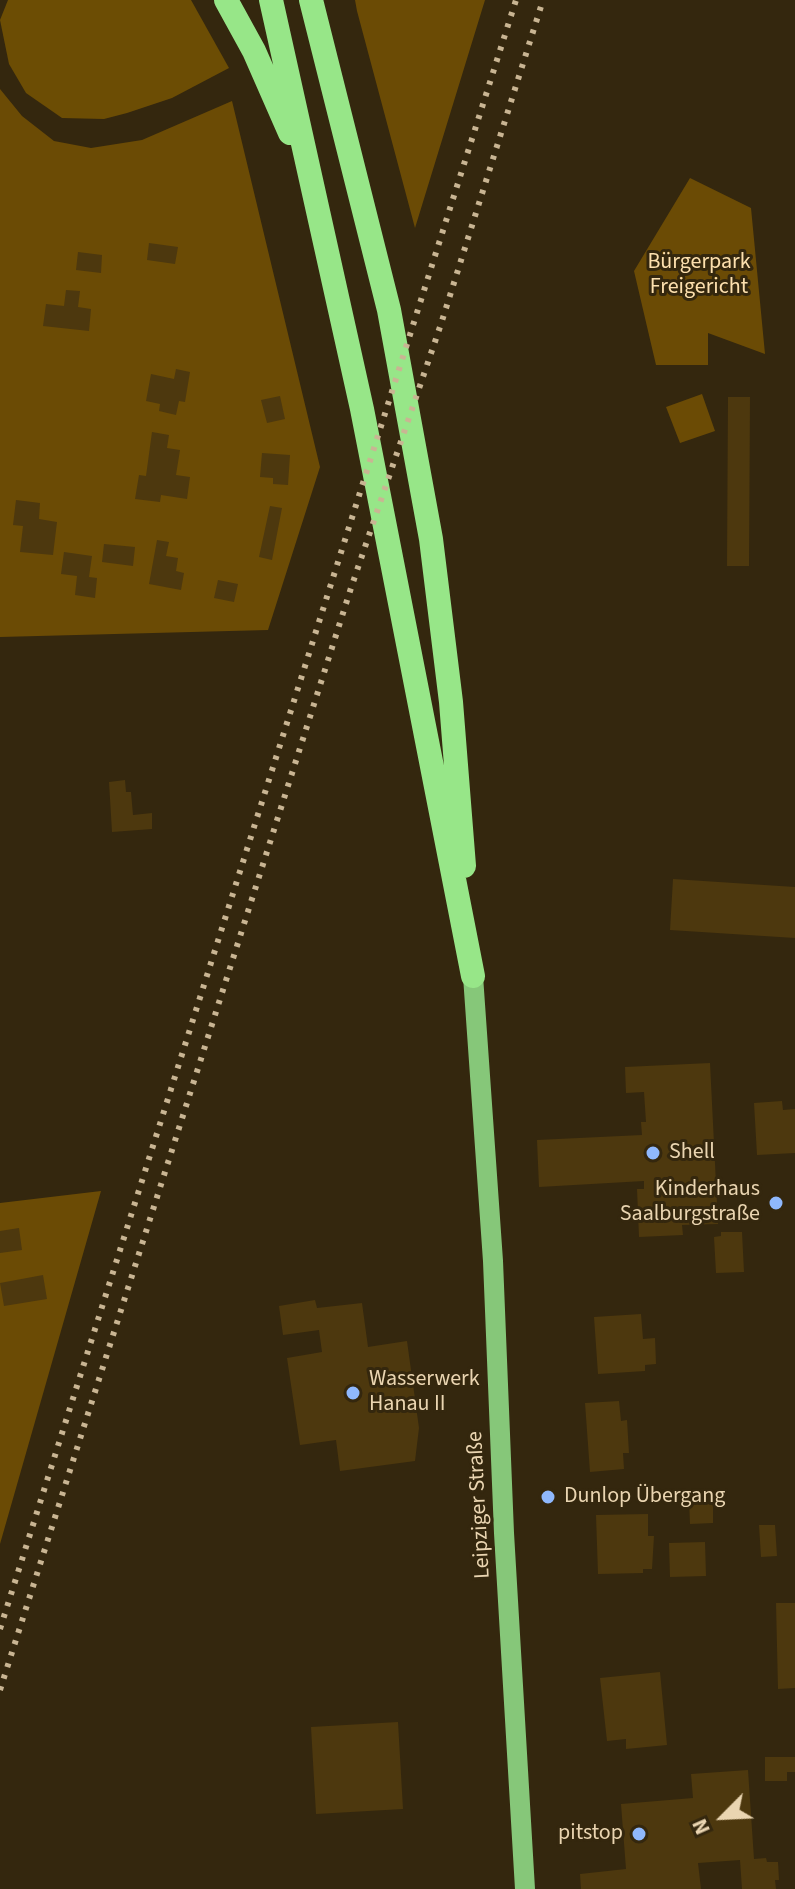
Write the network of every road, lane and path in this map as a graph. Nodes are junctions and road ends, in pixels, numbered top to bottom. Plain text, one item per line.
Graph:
1 (226, 0) edge
2 (271, 0) edge
3 (311, 0) edge
4 (313, 186) junction
5 (473, 976) junction
6 (525, 1889) edge

1 - 4 highway
2 - 4 highway
3 - 5 highway
4 - 5 highway
5 - 6 main road, Leipziger Straße

